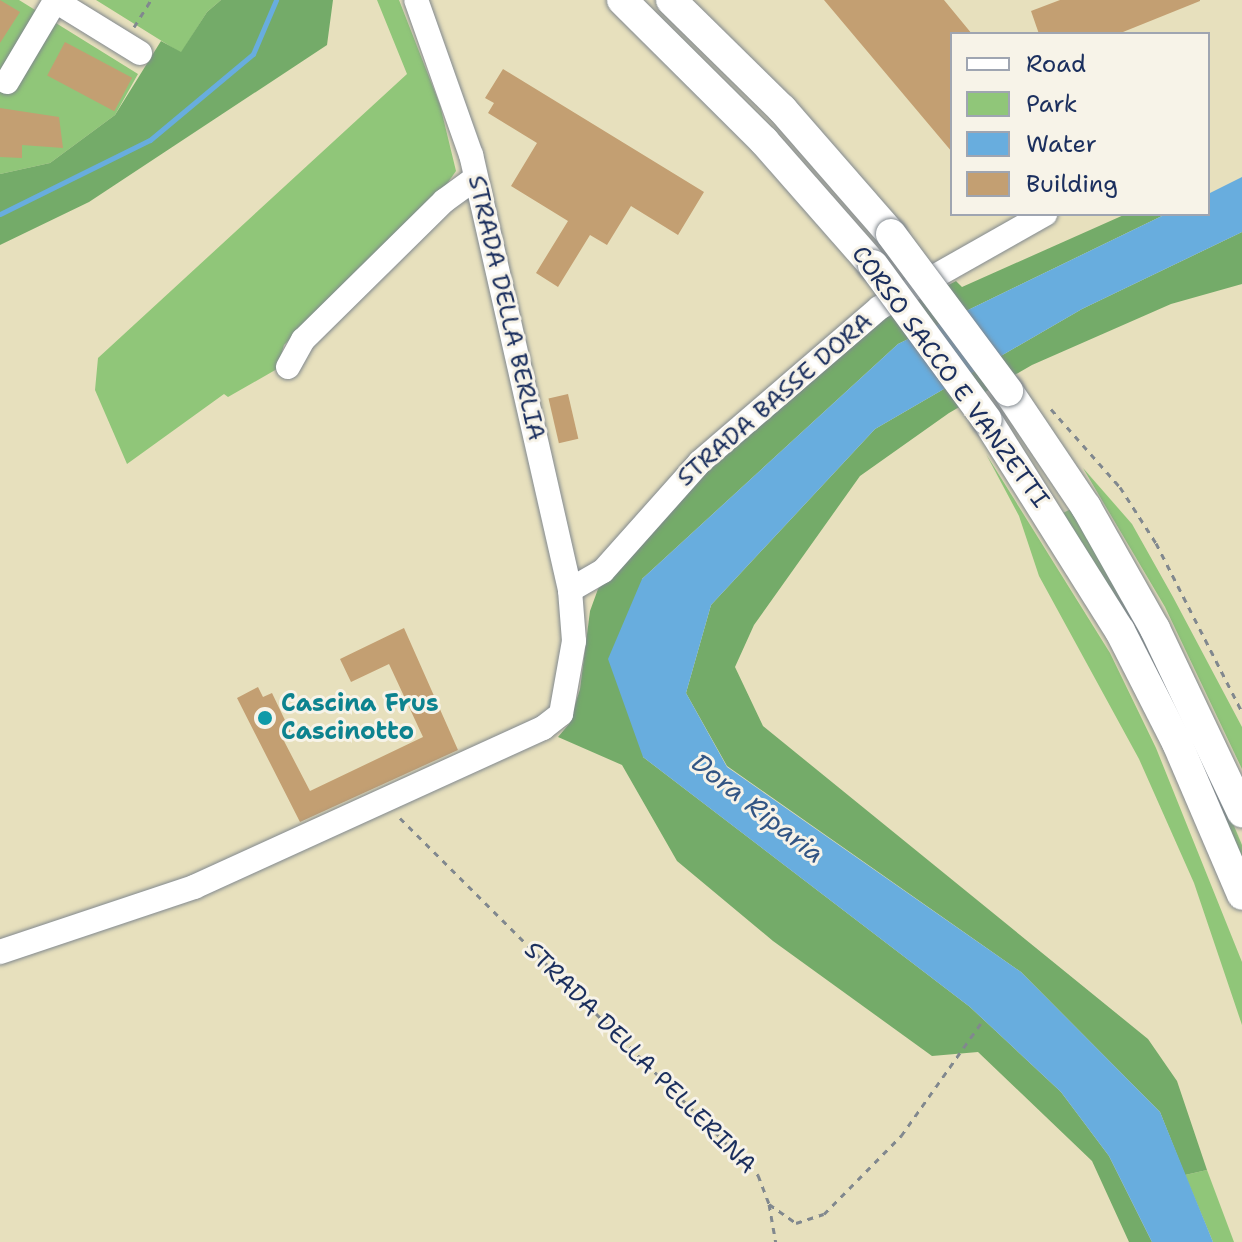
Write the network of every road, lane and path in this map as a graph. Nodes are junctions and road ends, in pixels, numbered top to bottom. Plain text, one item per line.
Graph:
1 (54, 0) edge
2 (151, 0) edge
3 (416, 0) edge
4 (622, 0) edge
5 (671, 0) edge
6 (132, 48) joint
7 (7, 82) dead end
8 (476, 178) junction
9 (1041, 216) edge
10 (288, 367) dead end
11 (1045, 401) dead end
12 (570, 590) junction
13 (1242, 712) edge
14 (383, 801) junction
15 (1242, 812) edge
16 (1242, 895) edge
17 (0, 952) edge
18 (981, 1023) dead end
19 (769, 1204) junction
20 (776, 1242) edge

1 - 6 street
1 - 7 street
2 - 6 path
3 - 8 street, STRADA DELLA BERLIA
4 - 16 main road, CORSO SACCO E VANZETTI, bridge
5 - 15 main road, CORSO SACCO E VANZETTI, bridge
8 - 10 street
8 - 12 street, STRADA DELLA BERLIA
9 - 12 street, STRADA BASSE DORA
11 - 13 path
12 - 14 street, STRADA DELLA BERLIA
14 - 17 street
14 - 19 path, STRADA DELLA PELLERINA
18 - 19 path
19 - 20 path, STRADA DELLA PELLERINA

